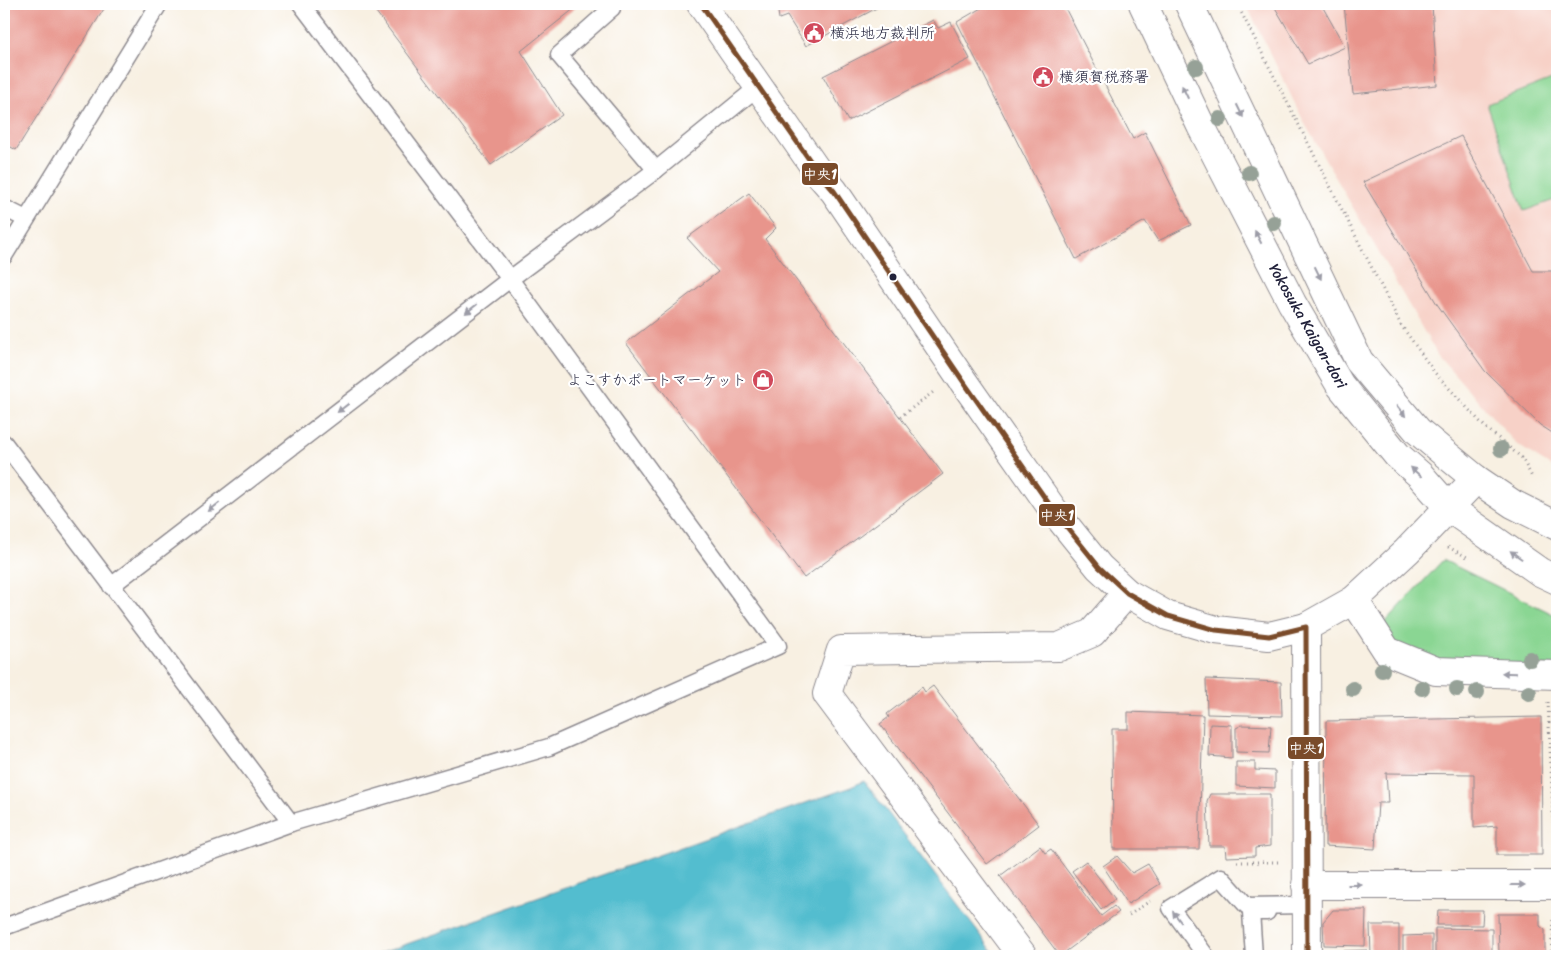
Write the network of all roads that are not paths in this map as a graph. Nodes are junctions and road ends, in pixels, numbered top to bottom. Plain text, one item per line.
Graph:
1 (159, 4) edge
2 (301, 4) edge
3 (608, 4) edge
4 (701, 4) edge
5 (1143, 4) edge
6 (1189, 4) edge
7 (758, 87) junction
8 (656, 170) junction
9 (4, 208) edge
10 (26, 220) junction
11 (4, 256) edge
12 (510, 279) junction
13 (4, 443) edge
14 (1476, 479) junction
15 (1449, 508) junction
16 (1557, 526) edge
17 (1557, 580) edge
18 (111, 586) junction
19 (1127, 593) junction
20 (1354, 600) junction
21 (1306, 627) junction
22 (1557, 675) edge
23 (291, 824) junction
24 (1556, 872) edge
25 (1306, 900) junction
26 (4, 927) edge
27 (1023, 956) edge
28 (1206, 956) edge
29 (1254, 956) edge
30 (1307, 956) edge

1 - 10 lane
2 - 12 lane
3 - 8 lane
4 - 7 street
15 -> 5 street, Yokosuka Kaigan-dori
6 -> 14 street, Yokosuka Kaigan-dori
7 - 8 lane
7 - 19 street
8 - 12 lane
9 - 10 lane
10 - 11 lane
12 -> 18 lane
12 - 23 lane
13 - 18 lane
14 - 15 street
14 - 16 street, Yokosuka Kaigan-dori
17 -> 15 street, Yokosuka Kaigan-dori
15 - 20 street
18 - 23 lane
19 - 21 street
19 - 27 street
20 - 21 street
22 -> 20 street
21 - 25 street
23 - 26 lane
25 -> 24 street
28 -> 25 lane
25 - 29 lane
25 - 30 street

